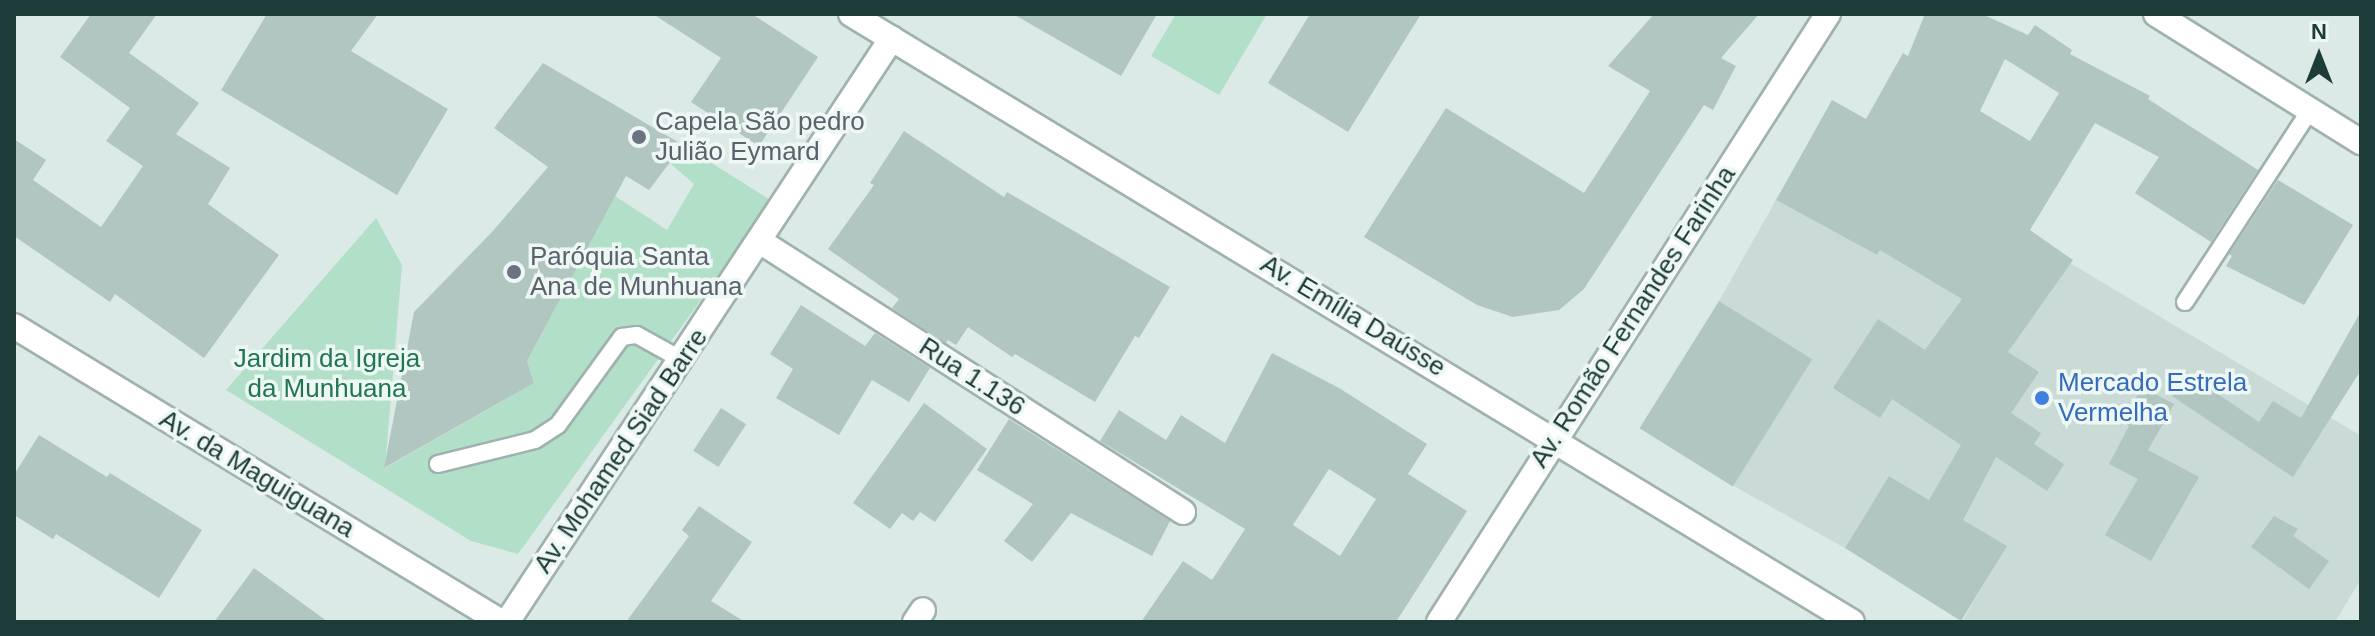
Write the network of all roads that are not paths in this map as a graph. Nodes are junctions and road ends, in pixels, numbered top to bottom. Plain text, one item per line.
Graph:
1 (851, 14) edge
2 (1828, 14) edge
3 (2156, 14) edge
4 (892, 38) junction
5 (2310, 110) junction
6 (2361, 142) edge
7 (761, 242) junction
8 (2185, 302) dead end
9 (14, 326) edge
10 (682, 360) junction
11 (1555, 438) junction
12 (438, 464) dead end
13 (1183, 512) dead end
14 (504, 622) edge
15 (1439, 622) edge
16 (1852, 622) edge

1 - 4 street, Av. Emília Daússe
2 - 11 street, Av. Romão Fernandes Farinha
3 - 5 street
4 - 7 street, Av. Mohamed Siad Barre
4 - 11 street, Av. Emília Daússe
5 - 6 street
5 - 8 lane
7 - 10 street, Av. Mohamed Siad Barre
7 - 13 street, Rua 1.136
9 - 14 street, Av. da Maguiguana
10 - 12 lane
10 - 14 street, Av. Mohamed Siad Barre
11 - 15 street, Av. Romão Fernandes Farinha
11 - 16 street, Av. Emília Daússe

